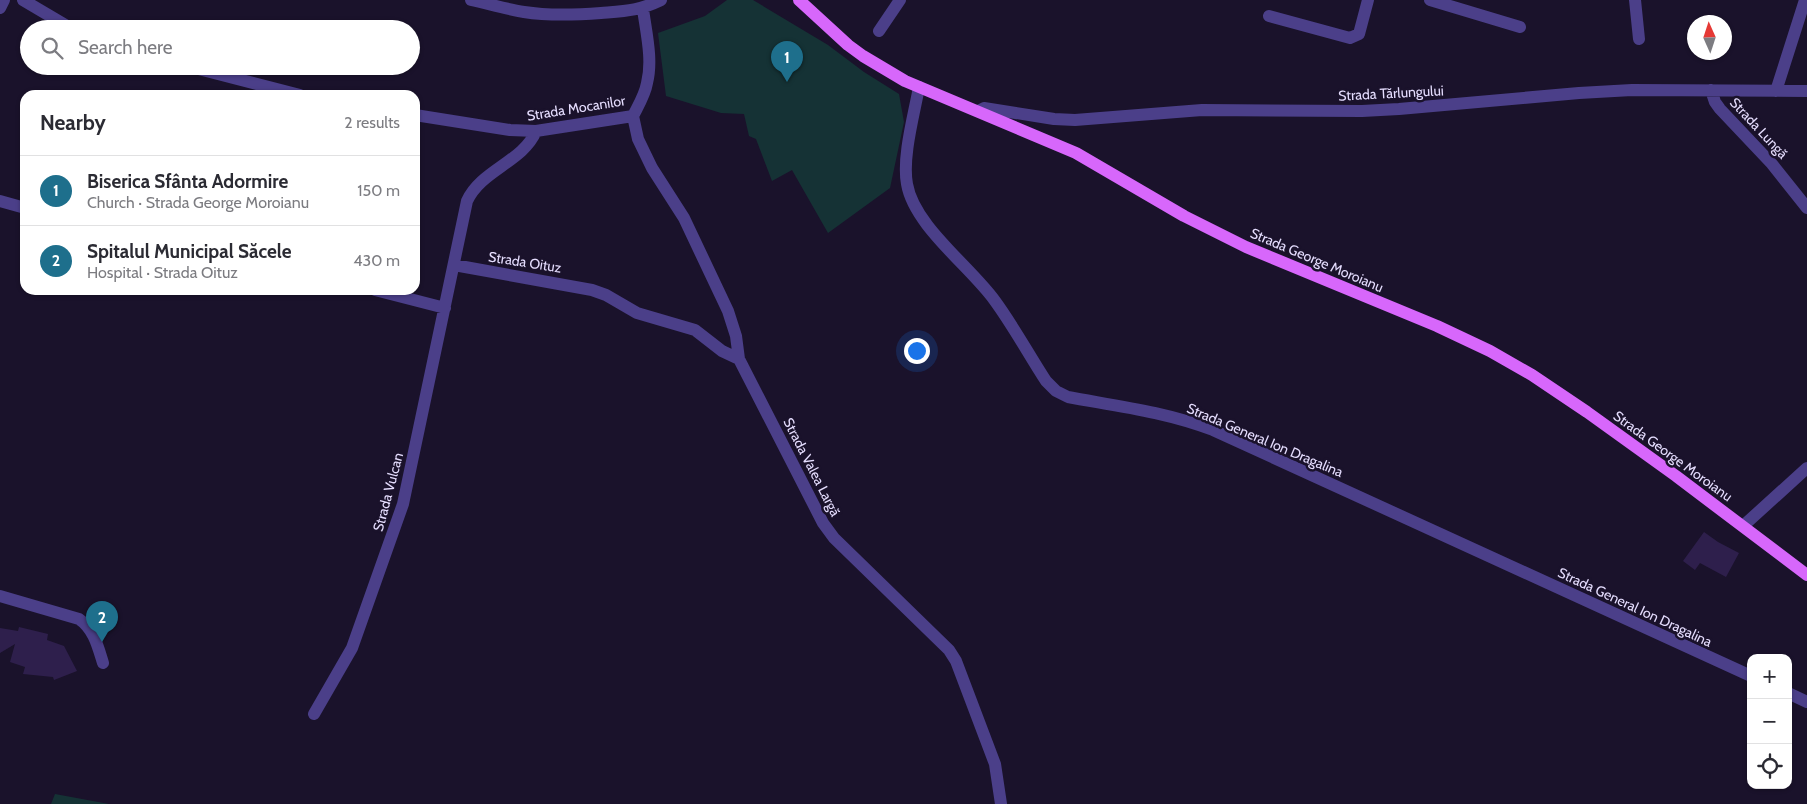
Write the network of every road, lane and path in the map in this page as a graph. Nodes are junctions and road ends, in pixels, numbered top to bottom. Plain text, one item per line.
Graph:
1 (4, 0) edge
2 (23, 0) edge
3 (471, 0) edge
4 (661, 0) edge
5 (799, 0) edge
6 (900, 0) edge
7 (1368, 0) edge
8 (1430, 0) edge
9 (1635, 0) edge
10 (1805, 0) edge
11 (1448, 2) edge
12 (0, 8) edge
13 (642, 9) junction
14 (1269, 16) dead end
15 (57, 20) edge
16 (1802, 26) edge
17 (1520, 27) dead end
18 (879, 31) dead end
19 (1639, 39) dead end
20 (221, 75) edge
21 (918, 87) junction
22 (280, 90) edge
23 (1711, 90) junction
24 (1776, 91) junction
25 (1807, 91) edge
26 (978, 111) junction
27 (420, 116) edge
28 (632, 116) junction
29 (536, 132) junction
30 (0, 201) edge
31 (20, 207) edge
32 (1807, 208) edge
33 (0, 210) edge
34 (20, 215) edge
35 (454, 265) junction
36 (394, 295) edge
37 (445, 308) junction
38 (739, 359) junction
39 (1807, 468) edge
40 (1744, 526) junction
41 (1807, 575) edge
42 (0, 596) edge
43 (103, 663) dead end
44 (1747, 674) edge
45 (1792, 696) edge
46 (1807, 702) edge
47 (314, 714) dead end
48 (1002, 804) edge

1 - 12 street
2 - 15 street
3 - 13 street
4 - 13 street
5 - 21 main road, Strada George Moroianu
6 - 18 street
7 - 14 street
8 - 11 street
9 - 19 street
10 - 16 street
11 - 17 street
13 - 28 street, Strada Mocanilor
16 - 24 street
20 - 22 street
21 - 26 main road, Strada George Moroianu
21 - 44 street, Strada General Ion Dragalina
23 - 24 street, Strada Tărlungului
23 - 26 street, Strada Tărlungului
23 - 32 street, Strada Lungă
24 - 25 street, Strada Tărlungului
26 - 40 main road, Strada George Moroianu
27 - 29 street, Strada Mocanilor
28 - 29 street, Strada Mocanilor
28 - 38 street, Strada Valea Largă
29 - 35 street
30 - 31 street
33 - 34 street
35 - 37 street, Strada Vulcan
35 - 38 street, Strada Oituz
36 - 37 street
37 - 47 street, Strada Vulcan
38 - 48 street, Strada Valea Largă
39 - 40 street
40 - 41 main road, Strada George Moroianu
42 - 43 street
45 - 46 street

